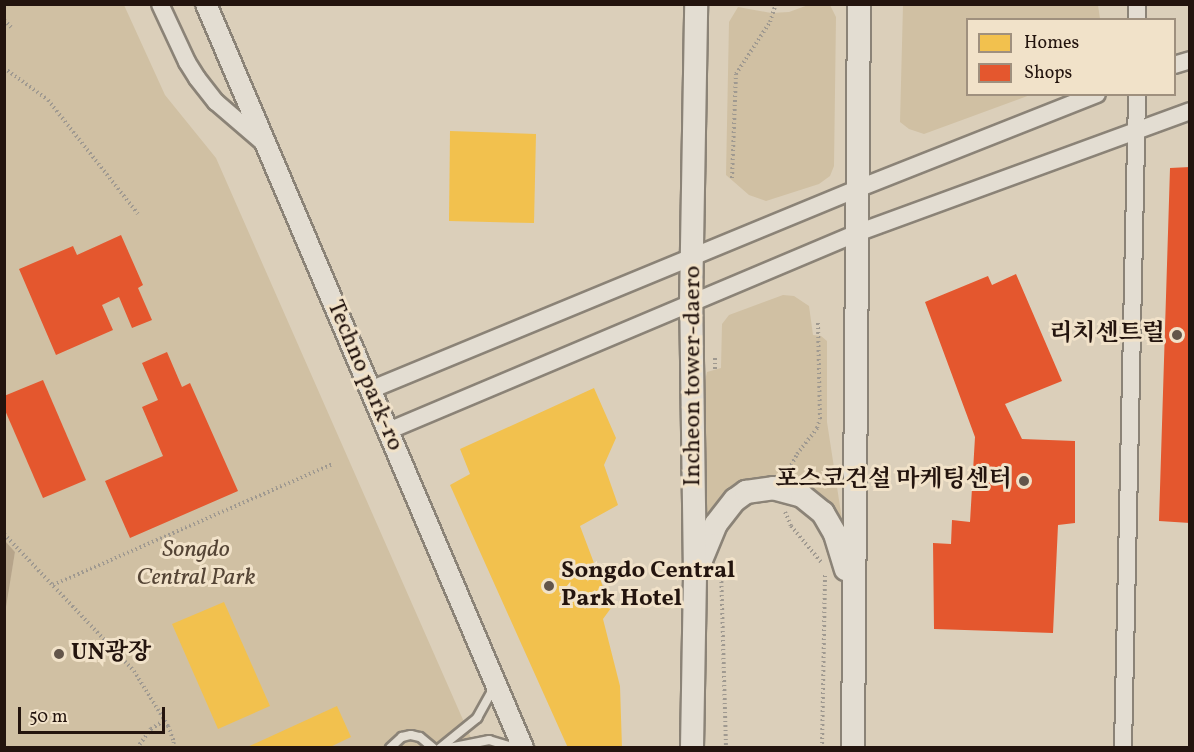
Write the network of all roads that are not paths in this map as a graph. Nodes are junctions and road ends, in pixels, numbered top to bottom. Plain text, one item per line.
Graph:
1 (160, 4) edge
2 (206, 4) edge
3 (696, 4) edge
4 (860, 4) edge
5 (1092, 96) edge
6 (1137, 96) edge
7 (1190, 111) edge
8 (1138, 130) junction
9 (266, 145) junction
10 (857, 189) junction
11 (857, 233) junction
12 (693, 256) junction
13 (691, 303) junction
14 (370, 390) junction
15 (388, 431) junction
16 (695, 575) junction
17 (852, 587) junction
18 (491, 675) junction
19 (390, 747) edge
20 (434, 747) edge
21 (440, 747) edge
22 (449, 747) edge
23 (515, 747) edge
24 (523, 747) edge
25 (692, 747) edge
26 (853, 747) edge
27 (1123, 747) edge

1 - 9 street
2 - 9 street, Techno park-ro
3 - 12 main road, Incheon tower-daero
4 - 10 main road
5 - 10 street
6 - 8 street
7 - 8 street
8 - 11 street
8 - 27 street
9 - 14 street, Techno park-ro
10 - 11 main road
10 - 12 street
11 - 13 street
11 - 17 main road
12 - 13 main road, Incheon tower-daero
12 - 14 street
13 - 15 street
13 - 16 main road, Incheon tower-daero
14 - 15 street, Techno park-ro
15 - 18 street, Techno park-ro
16 - 17 main road
16 - 25 main road, Incheon tower-daero
17 - 26 main road
18 - 21 lane
18 - 24 street, Techno park-ro
19 - 20 lane
22 - 23 lane

